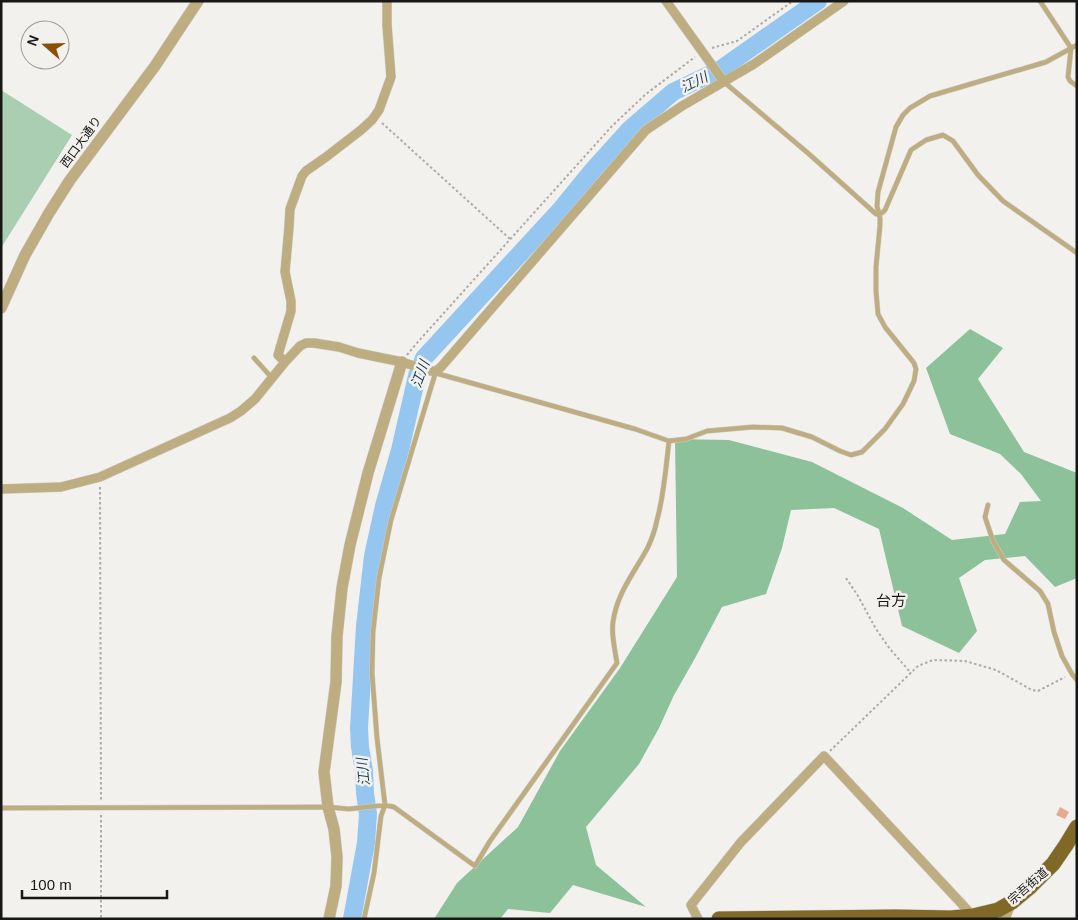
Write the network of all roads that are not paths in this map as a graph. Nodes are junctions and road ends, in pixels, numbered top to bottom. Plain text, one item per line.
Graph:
1 (198, 1) edge
2 (387, 1) edge
3 (666, 1) edge
4 (844, 1) edge
5 (1040, 1) edge
6 (1077, 45) edge
7 (1071, 48) junction
8 (724, 82) junction
9 (1077, 86) edge
10 (879, 214) junction
11 (1077, 253) edge
12 (1, 308) edge
13 (254, 358) dead end
14 (285, 362) junction
15 (405, 363) junction
16 (433, 371) junction
17 (272, 378) junction
18 (669, 441) junction
19 (1, 489) edge
20 (988, 505) dead end
21 (1077, 680) edge
22 (385, 804) junction
23 (328, 807) junction
24 (1, 808) edge
25 (1077, 827) edge
26 (1012, 902) junction
27 (973, 916) junction
28 (328, 919) edge
29 (364, 919) edge
30 (698, 919) edge
31 (719, 919) edge
32 (1006, 919) edge

1 - 12 street, 西口大通り
2 - 14 street
3 - 8 street
4 - 8 street
5 - 7 lane
6 - 7 lane
7 - 9 lane
7 - 10 lane
8 - 10 lane
8 - 16 street
10 - 11 lane
10 - 18 lane
13 - 17 lane
14 - 15 street
14 - 17 street
15 - 16 street
15 - 23 street
16 - 18 lane
16 - 22 lane
17 - 19 street
18 - 22 lane
20 - 21 lane
22 - 23 lane
22 - 29 lane
23 - 24 lane
23 - 28 street
25 - 26 highway, 宗吾街道
26 - 27 highway, 宗吾街道
26 - 32 street
27 - 30 street
27 - 31 highway, 宗吾街道

